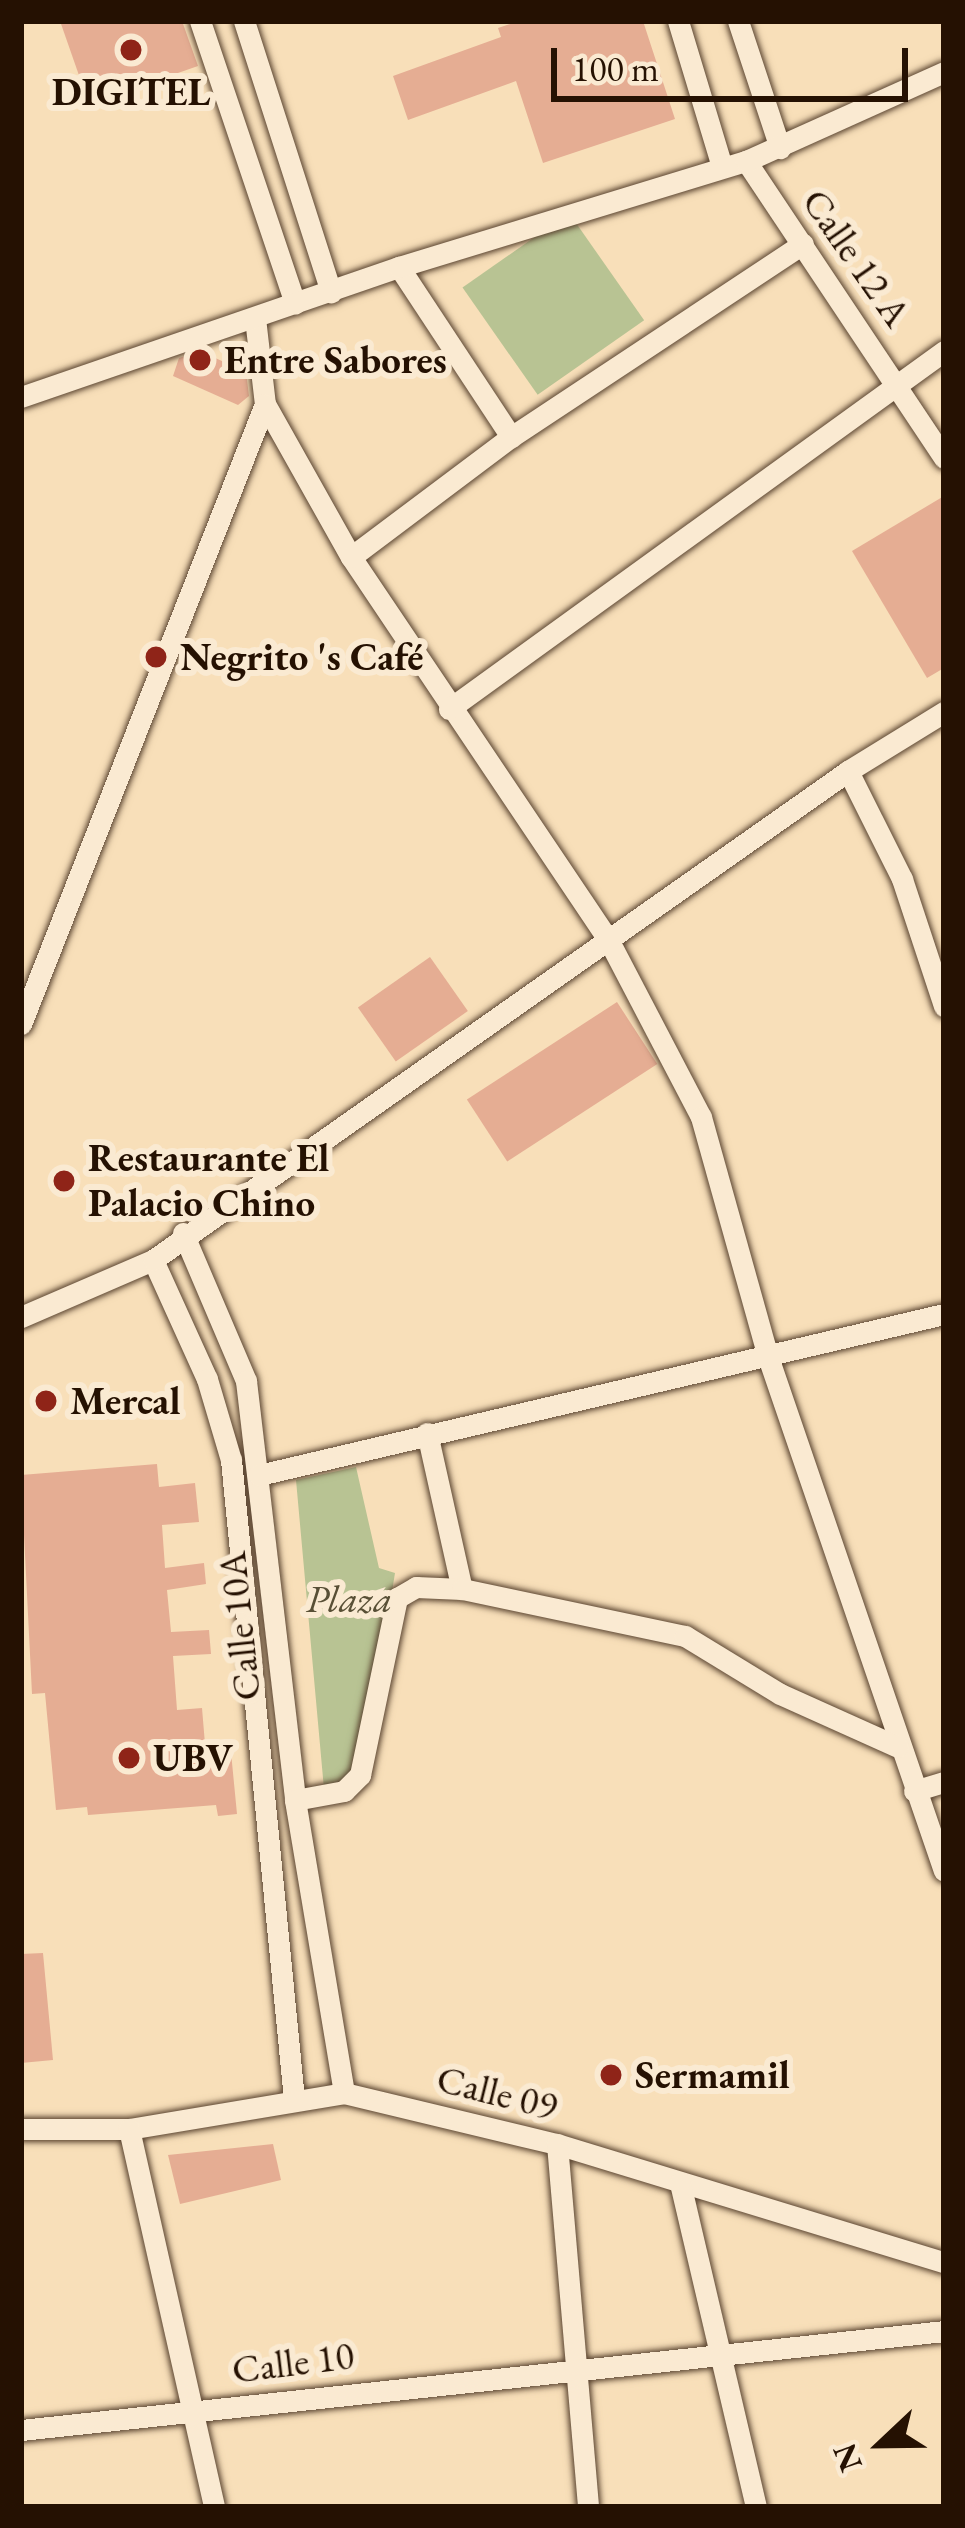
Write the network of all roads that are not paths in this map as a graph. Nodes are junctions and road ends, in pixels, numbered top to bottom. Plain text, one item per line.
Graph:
1 (200, 21) edge
2 (244, 21) edge
3 (678, 21) edge
4 (738, 21) edge
5 (944, 72) edge
6 (780, 148) junction
7 (746, 161) junction
8 (722, 167) junction
9 (803, 244) junction
10 (399, 267) junction
11 (331, 292) junction
12 (295, 303) junction
13 (255, 318) junction
14 (944, 351) edge
15 (899, 383) junction
16 (21, 397) edge
17 (265, 404) junction
18 (512, 437) junction
19 (944, 458) edge
20 (351, 557) junction
21 (448, 709) junction
22 (944, 712) edge
23 (848, 771) junction
24 (610, 943) junction
25 (944, 1006) edge
26 (21, 1024) edge
27 (183, 1233) junction
28 (153, 1260) junction
29 (944, 1313) edge
30 (21, 1317) edge
31 (766, 1354) junction
32 (427, 1433) junction
33 (259, 1475) junction
34 (462, 1589) junction
35 (898, 1747) junction
36 (944, 1782) edge
37 (914, 1791) junction
38 (296, 1800) junction
39 (944, 1871) edge
40 (344, 2093) junction
41 (294, 2099) junction
42 (129, 2128) junction
43 (21, 2129) edge
44 (557, 2144) junction
45 (680, 2183) junction
46 (944, 2262) edge
47 (944, 2331) edge
48 (720, 2349) junction
49 (573, 2366) junction
50 (192, 2411) junction
51 (21, 2429) edge
52 (214, 2507) edge
53 (588, 2507) edge
54 (756, 2507) edge

1 - 12 street
2 - 11 street
3 - 8 street
4 - 6 street
5 - 6 street
6 - 7 street
7 - 8 street
7 - 9 street, Calle 12 A
8 - 10 street
9 - 15 street, Calle 12 A
9 - 18 street
10 - 11 street
10 - 18 street
11 - 12 street
12 - 13 street
13 - 16 street
13 - 17 street
14 - 15 street
15 - 19 street, Calle 12 A
15 - 21 street
17 - 20 street
17 - 26 street
18 - 20 street
20 - 21 street
21 - 24 street
22 - 23 street
23 - 24 street
23 - 25 street
24 - 27 street
24 - 31 street
27 - 28 street
27 - 33 street, Calle 10A
28 - 30 street
28 - 41 street, Calle 10A
29 - 31 street
31 - 32 street
31 - 35 street
32 - 33 street
32 - 34 street
33 - 38 street, Calle 10A
34 - 35 street
34 - 38 street
35 - 37 street
36 - 37 street
37 - 39 street
38 - 40 street, Calle 10A
40 - 41 street, Calle 09
40 - 44 street, Calle 09
41 - 42 street, Calle 09
42 - 43 street, Calle 09
42 - 50 street
44 - 45 street, Calle 09
44 - 49 street
45 - 46 street, Calle 09
45 - 48 street
47 - 48 street, Calle 10
48 - 49 street, Calle 10
48 - 54 street
49 - 50 street, Calle 10
49 - 53 street
50 - 51 street, Calle 10
50 - 52 street

